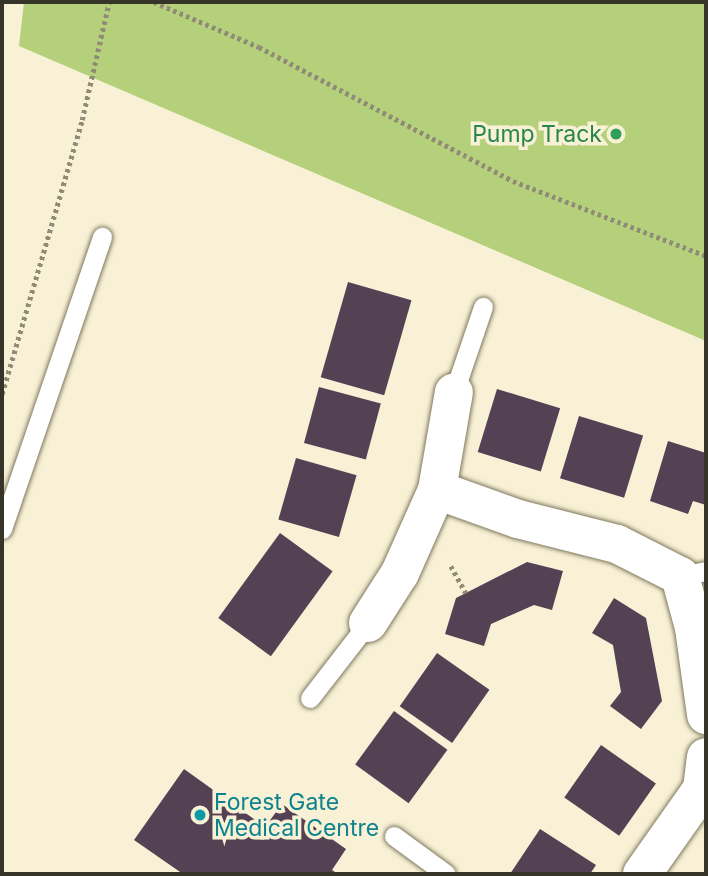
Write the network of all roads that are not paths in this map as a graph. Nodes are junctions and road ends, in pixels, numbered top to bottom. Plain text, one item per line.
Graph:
1 (102, 237) dead end
2 (483, 307) dead end
3 (454, 392) joint
4 (437, 490) junction
5 (2, 529) edge
6 (693, 573) edge
7 (368, 623) joint
8 (310, 698) dead end
9 (706, 715) edge
10 (706, 757) edge
11 (394, 836) dead end
12 (446, 874) edge
13 (642, 874) edge

1 - 5 lane
2 - 3 lane
3 - 4 street
4 - 6 street
4 - 7 street
6 - 9 street
7 - 8 lane
10 - 13 street
11 - 12 lane

